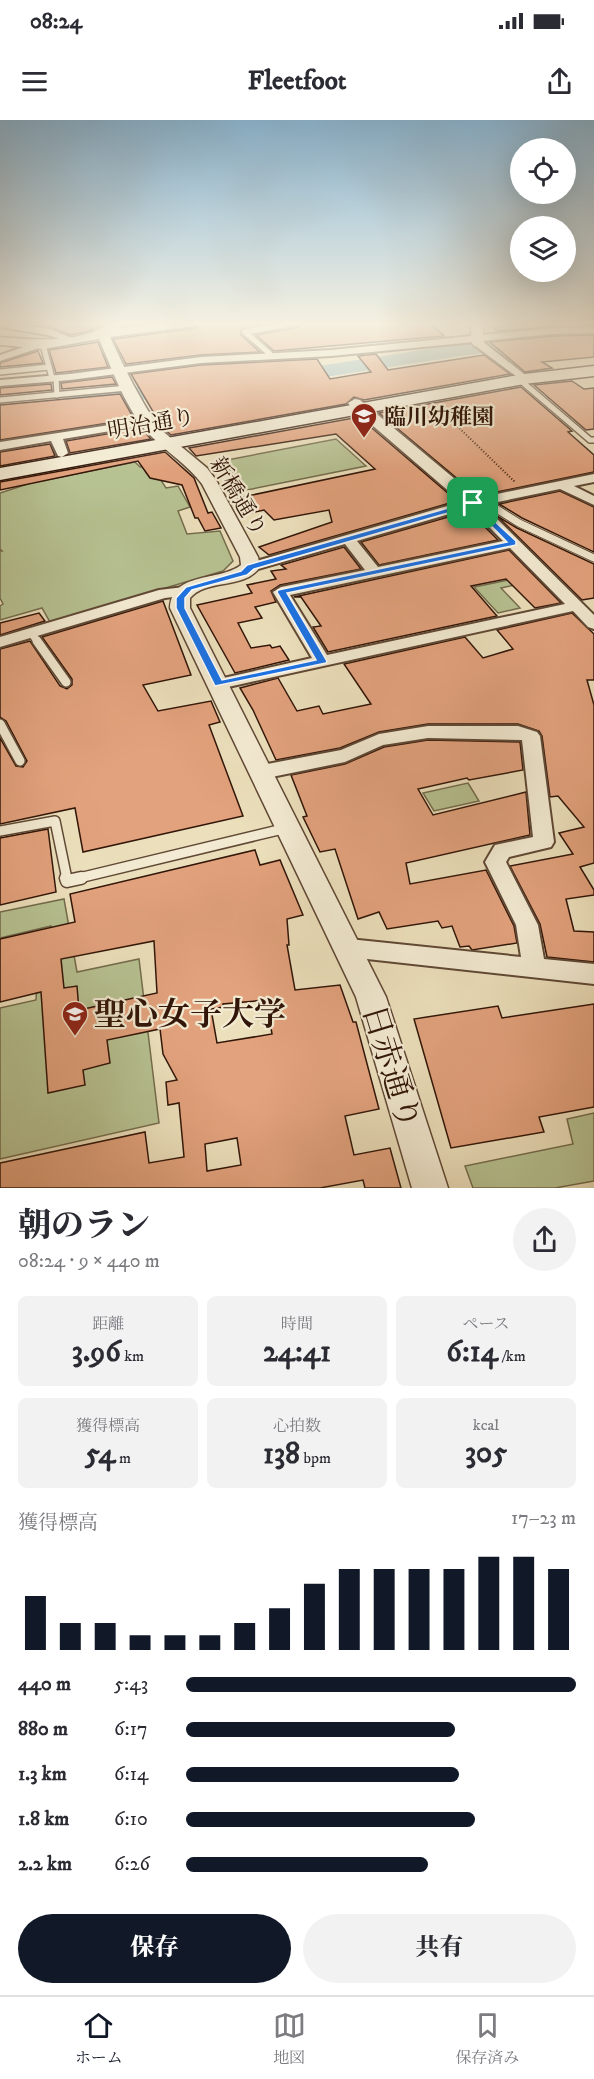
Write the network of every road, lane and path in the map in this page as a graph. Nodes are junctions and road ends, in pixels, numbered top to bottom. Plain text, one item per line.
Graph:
1 (119, 371) edge
2 (0, 372) edge
3 (100, 372) edge
4 (514, 372) edge
5 (581, 372) edge
6 (52, 374) junction
7 (520, 377) junction
8 (0, 383) edge
9 (131, 394) junction
10 (57, 395) junction
11 (0, 400) edge
12 (358, 406) junction
13 (443, 406) dead end
14 (148, 422) junction
15 (165, 440) junction
16 (594, 440) edge
17 (0, 446) edge
18 (59, 446) junction
19 (0, 464) edge
20 (0, 474) edge
21 (594, 478) edge
22 (564, 486) junction
23 (525, 493) junction
24 (594, 501) edge
25 (478, 502) junction
26 (347, 537) junction
27 (513, 543) junction
28 (594, 558) edge
29 (250, 567) junction
30 (374, 572) junction
31 (184, 592) junction
32 (576, 606) junction
33 (594, 624) edge
34 (32, 633) junction
35 (0, 642) edge
36 (322, 661) junction
37 (66, 682) dead end
38 (219, 684) junction
39 (0, 724) edge
40 (20, 761) dead end
41 (262, 772) junction
42 (290, 827) junction
43 (0, 831) edge
44 (349, 948) junction
45 (534, 968) junction
46 (594, 974) edge
47 (428, 1188) edge

1 - 9 street, 新橋通り
2 - 6 lane
3 - 6 street
4 - 7 street
5 - 7 main road, 明治通り
6 - 8 street
6 - 10 lane
7 - 12 main road, 明治通り
7 - 16 lane
9 - 10 lane
9 - 14 street, 新橋通り
10 - 11 lane
12 - 15 main road, 明治通り
12 - 25 street
13 - 23 path
14 - 15 street, 新橋通り
14 - 18 street
15 - 18 main road, 明治通り
15 - 20 main road, 明治通り
15 - 29 street, 新橋通り
17 - 18 street
18 - 19 main road, 明治通り
21 - 22 street
22 - 23 street
22 - 24 street
23 - 25 street
25 - 26 street
25 - 27 street
25 - 28 lane
26 - 29 street
26 - 30 street
27 - 30 street
27 - 32 street
29 - 31 street
30 - 36 street
31 - 34 street
31 - 38 street, 日赤通り
32 - 33 street
32 - 36 street
34 - 35 street
34 - 37 lane
36 - 38 street
38 - 41 street, 日赤通り
39 - 40 lane
41 - 42 street, 日赤通り
41 - 45 street
42 - 43 lane
42 - 44 street, 日赤通り
44 - 45 street
44 - 47 street, 日赤通り
45 - 46 street

